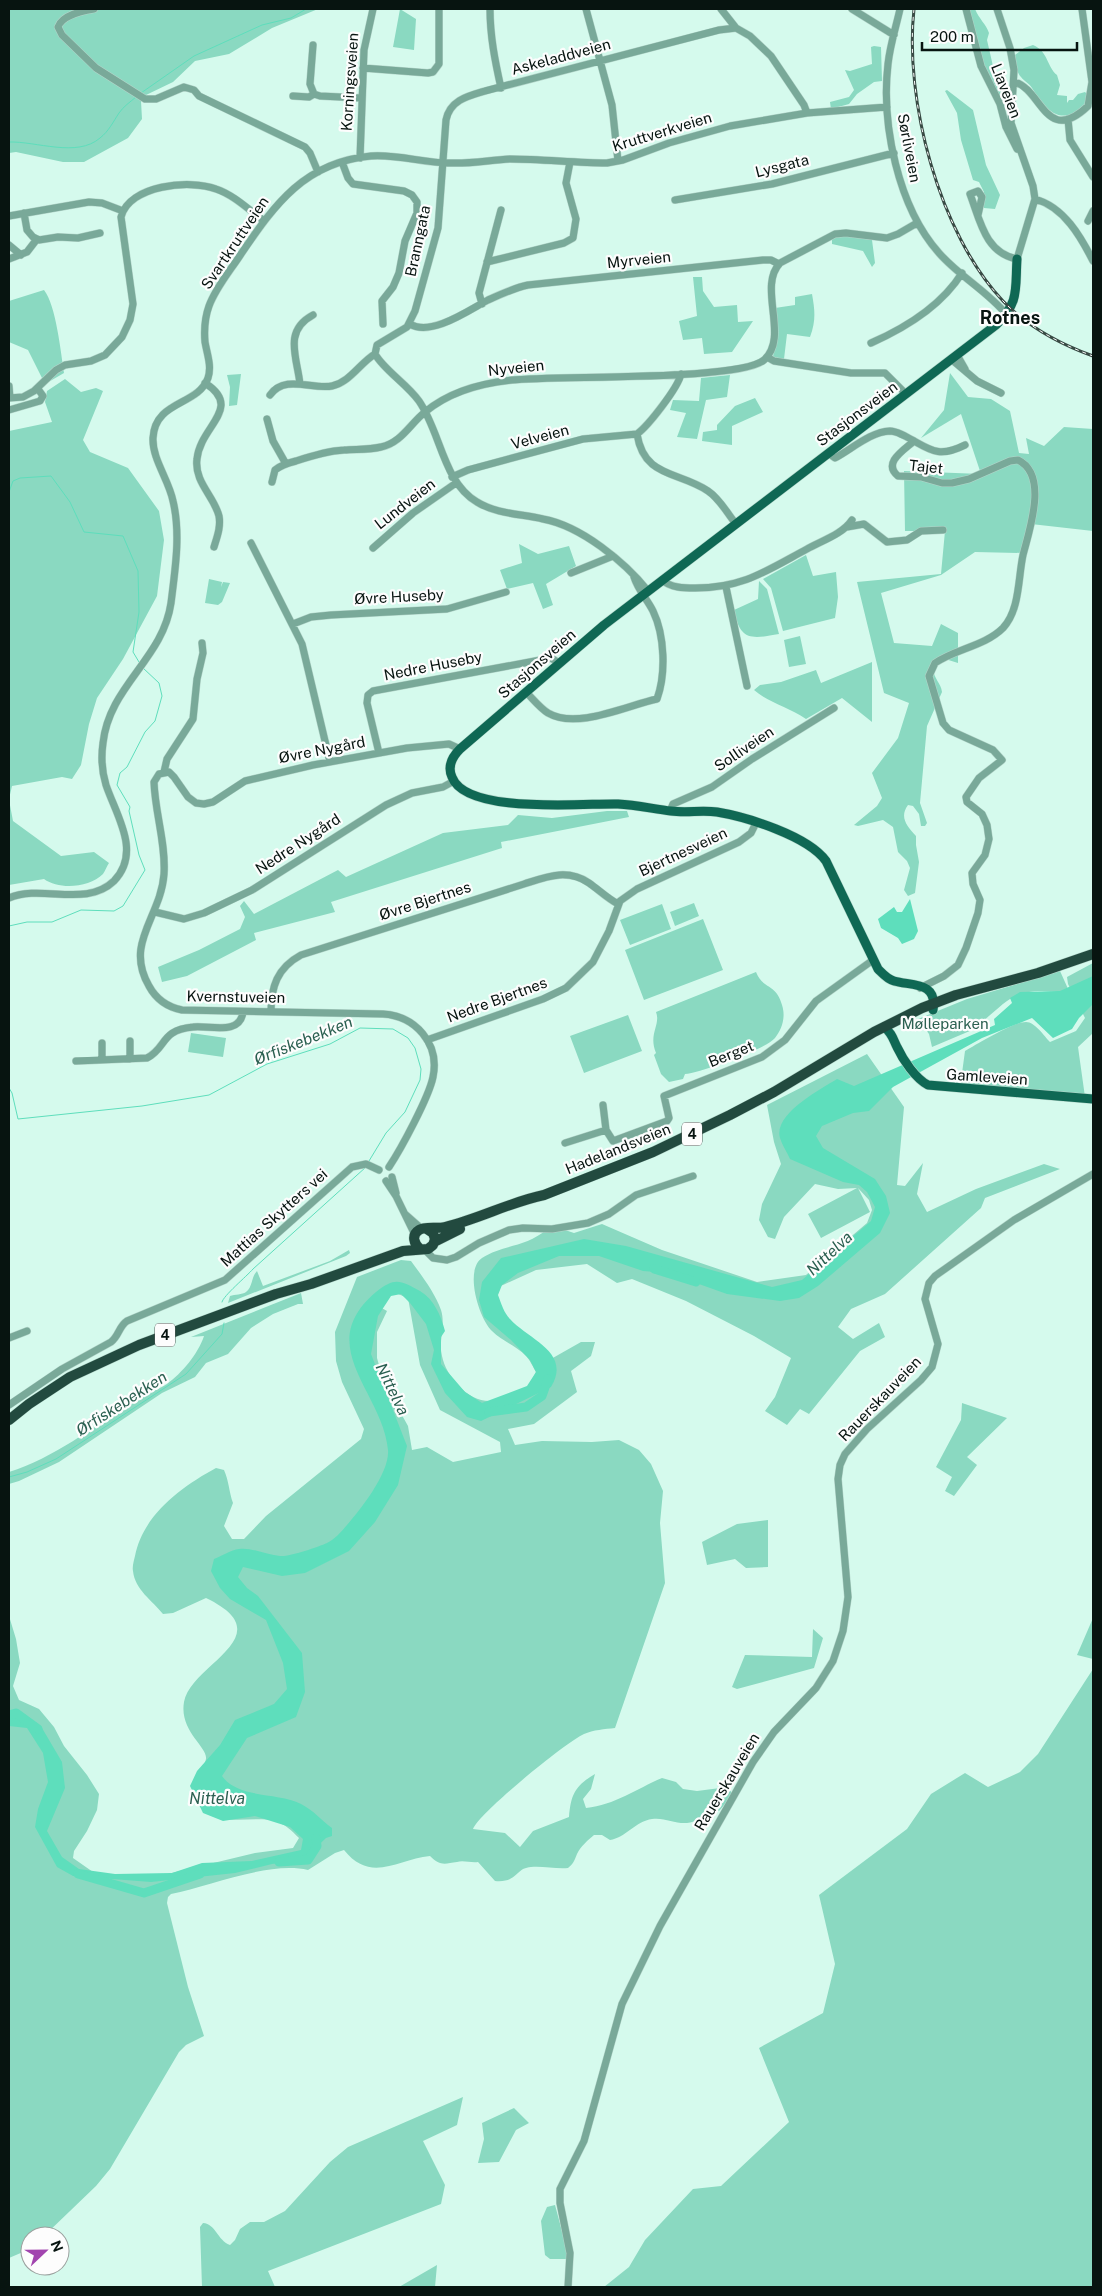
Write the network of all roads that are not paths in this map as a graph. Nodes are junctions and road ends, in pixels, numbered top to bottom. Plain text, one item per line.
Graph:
1 (94, 9) edge
2 (373, 9) edge
3 (439, 9) edge
4 (490, 9) edge
5 (586, 9) edge
6 (721, 9) edge
7 (852, 9) edge
8 (900, 9) edge
9 (966, 9) edge
10 (997, 9) edge
11 (1082, 9) edge
12 (736, 28) junction
13 (894, 35) junction
14 (313, 44) dead end
15 (601, 61) junction
16 (363, 68) junction
17 (1015, 82) junction
18 (501, 88) junction
19 (314, 94) junction
20 (293, 96) dead end
21 (361, 98) junction
22 (1091, 105) edge
23 (887, 107) junction
24 (807, 113) junction
25 (1068, 119) junction
26 (1021, 148) junction
27 (894, 153) junction
28 (360, 158) junction
29 (618, 161) junction
30 (342, 162) junction
31 (570, 162) junction
32 (444, 163) junction
33 (318, 172) junction
34 (1093, 177) edge
35 (1035, 199) junction
36 (675, 200) dead end
37 (501, 210) dead end
38 (123, 211) junction
39 (1093, 211) edge
40 (24, 214) junction
41 (978, 215) dead end
42 (9, 216) edge
43 (264, 220) junction
44 (1088, 221) dead end
45 (917, 223) junction
46 (100, 233) dead end
47 (37, 239) junction
48 (9, 245) edge
49 (21, 255) junction
50 (1017, 259) junction
51 (9, 260) edge
52 (1093, 261) edge
53 (486, 262) junction
54 (779, 264) junction
55 (962, 273) junction
56 (482, 304) junction
57 (1006, 314) junction
58 (313, 315) dead end
59 (383, 324) dead end
60 (410, 324) junction
61 (872, 343) dead end
62 (375, 354) junction
63 (767, 357) junction
64 (954, 357) junction
65 (681, 374) junction
66 (205, 383) junction
67 (300, 384) junction
68 (9, 386) edge
69 (38, 389) junction
70 (1001, 393) dead end
71 (906, 394) junction
72 (270, 396) dead end
73 (9, 398) edge
74 (9, 410) edge
75 (425, 411) junction
76 (267, 419) dead end
77 (636, 434) junction
78 (914, 441) junction
79 (965, 445) dead end
80 (828, 454) junction
81 (286, 464) junction
82 (454, 480) junction
83 (272, 482) dead end
84 (852, 520) dead end
85 (736, 524) junction
86 (847, 526) junction
87 (943, 530) dead end
88 (252, 543) dead end
89 (214, 547) dead end
90 (373, 548) dead end
91 (612, 556) junction
92 (571, 573) dead end
93 (662, 580) junction
94 (726, 587) junction
95 (506, 592) dead end
96 (646, 593) junction
97 (293, 624) junction
98 (202, 643) dead end
99 (560, 663) junction
100 (747, 686) dead end
101 (526, 692) junction
102 (834, 708) dead end
103 (460, 749) junction
104 (379, 753) junction
105 (330, 762) junction
106 (164, 772) junction
107 (454, 781) junction
108 (670, 811) junction
109 (756, 823) junction
110 (9, 898) edge
111 (618, 904) junction
112 (155, 912) junction
113 (1093, 954) edge
114 (872, 960) junction
115 (920, 987) junction
116 (931, 1006) junction
117 (243, 1012) junction
118 (271, 1012) junction
119 (886, 1030) junction
120 (427, 1040) junction
121 (130, 1041) dead end
122 (102, 1044) dead end
123 (130, 1059) junction
124 (102, 1060) junction
125 (76, 1061) dead end
126 (1093, 1099) edge
127 (603, 1104) dead end
128 (606, 1130) junction
129 (565, 1143) dead end
130 (389, 1167) dead end
131 (379, 1170) dead end
132 (1093, 1174) edge
133 (693, 1176) dead end
134 (389, 1179) dead end
135 (544, 1194) junction
136 (420, 1232) junction
137 (428, 1246) junction
138 (294, 1288) junction
139 (27, 1331) dead end
140 (9, 1338) edge
141 (43, 1395) junction
142 (9, 1405) edge
143 (9, 1420) edge
144 (9, 1428) edge
145 (568, 2287) edge

1 - 33 street
2 - 16 street, Korningsveien
3 - 16 street
4 - 18 street
5 - 15 street
6 - 12 street
7 - 13 street
8 - 13 street, Sørliveien
9 - 26 street, Liaveien
10 - 17 street
11 - 22 street
12 - 15 street, Askeladdveien
12 - 24 street
13 - 23 street, Sørliveien
14 - 19 street
15 - 18 street, Askeladdveien
15 - 29 street
16 - 21 street, Korningsveien
17 - 25 street
17 - 26 street
18 - 32 street, Askeladdveien
19 - 20 street
19 - 21 street
21 - 28 street, Korningsveien
22 - 25 street
23 - 24 street, Kruttverkveien
23 - 27 street, Sørliveien
24 - 29 street, Kruttverkveien
25 - 34 street
26 - 35 street
27 - 36 street, Lysgata
27 - 45 street, Sørliveien
28 - 30 street, Svartkruttveien
28 - 32 street, Svartkruttveien
29 - 31 street, Kruttverkveien
30 - 33 street, Svartkruttveien
30 - 59 street
31 - 32 street, Kruttverkveien
31 - 53 street
32 - 60 street, Branngata
33 - 43 street, Svartkruttveien
35 - 50 street
35 - 52 street
37 - 53 street
38 - 40 street
38 - 43 street
38 - 69 street
39 - 44 street
40 - 42 street
40 - 47 street
41 - 50 street
43 - 66 street, Svartkruttveien
45 - 54 street
45 - 55 street, Sørliveien
46 - 47 street
47 - 49 street
48 - 49 street
49 - 51 street
50 - 57 main road, Stasjonsveien
53 - 56 street
54 - 56 street, Myrveien
54 - 63 street
55 - 57 street, Sørliveien
55 - 61 street
56 - 60 street, Myrveien
57 - 64 main road, Stasjonsveien
58 - 67 street
60 - 62 street
62 - 67 street
62 - 75 street
63 - 65 street, Nyveien
63 - 71 street
64 - 70 street
64 - 71 main road, Stasjonsveien
65 - 75 street, Nyveien
65 - 77 street
66 - 89 street
66 - 110 street
67 - 72 street
68 - 73 street
69 - 73 street
69 - 74 street
71 - 80 main road, Stasjonsveien
75 - 81 street, Nyveien
75 - 82 street
76 - 81 street
77 - 82 street, Velveien
77 - 85 street
78 - 79 street, Tajet
78 - 80 street, Tajet
78 - 115 street, Tajet
80 - 85 main road, Stasjonsveien
81 - 83 street
82 - 90 street, Lundveien
82 - 91 street
84 - 86 street
85 - 93 main road, Stasjonsveien
86 - 87 street
86 - 94 street
88 - 97 street
91 - 92 street
91 - 96 street
93 - 94 street
93 - 96 main road, Stasjonsveien
94 - 100 street
95 - 97 street, Øvre Huseby
96 - 99 main road, Stasjonsveien
96 - 101 street
97 - 105 street
98 - 106 street
99 - 101 main road, Stasjonsveien
99 - 104 street, Nedre Huseby
101 - 103 main road, Stasjonsveien
102 - 108 street, Solliveien
103 - 104 street, Øvre Nygård
103 - 107 main road, Stasjonsveien
104 - 105 street, Øvre Nygård
105 - 106 street, Øvre Nygård
106 - 112 street, Kvernstuveien
107 - 108 main road
107 - 112 street, Nedre Nygård
108 - 109 main road
109 - 111 street, Bjertnesveien
109 - 114 main road
111 - 118 street, Øvre Bjertnes
111 - 120 street, Nedre Bjertnes
112 - 117 street, Kvernstuveien
113 - 116 highway, Hadelandsveien / 4
114 - 115 main road
114 - 128 street, Berget
115 - 116 main road
116 - 119 highway, Hadelandsveien / 4
117 - 118 street, Kvernstuveien
117 - 123 street
118 - 120 street, Kvernstuveien
119 - 126 main road, Gamleveien
119 - 135 highway, Hadelandsveien / 4
120 - 130 street
121 - 123 street
122 - 124 street
123 - 124 street
124 - 125 street
127 - 128 street
128 - 129 street
131 - 142 street, Mattias Skytters vei
132 - 145 street, Rauerskauveien
133 - 137 street
134 - 136 street
135 - 136 highway, Hadelandsveien / 4
135 - 137 highway, Hadelandsveien / 4
136 - 137 highway
136 - 137 highway
136 - 138 highway, Hadelandsveien / 4
137 - 138 highway, Hadelandsveien / 4
138 - 141 highway, Hadelandsveien / 4
139 - 140 street
141 - 143 highway, Hadelandsveien / 4
141 - 144 highway, Hadelandsveien / 4

